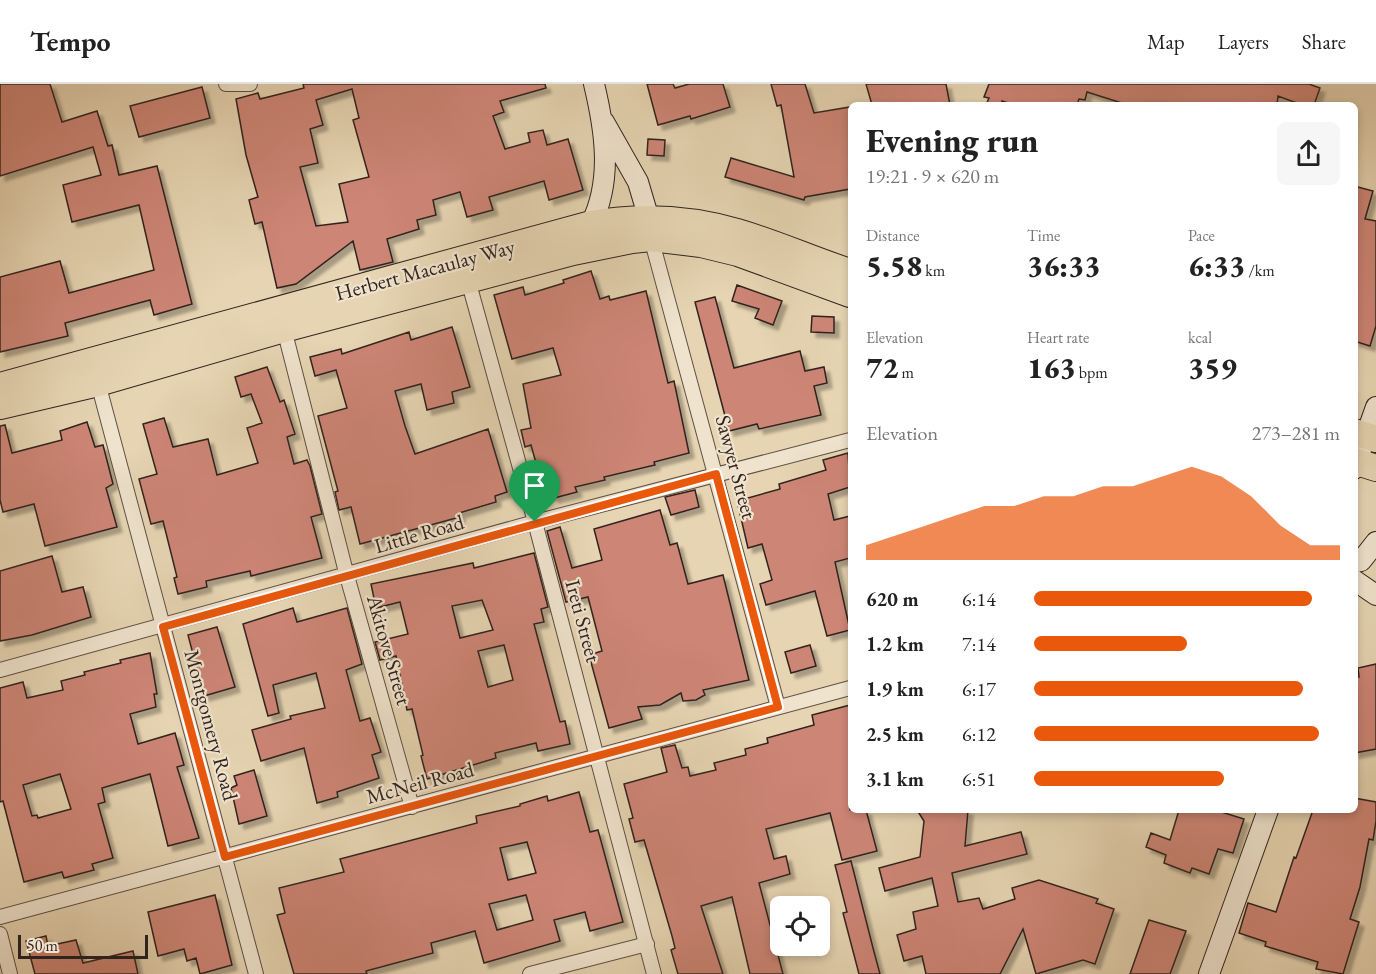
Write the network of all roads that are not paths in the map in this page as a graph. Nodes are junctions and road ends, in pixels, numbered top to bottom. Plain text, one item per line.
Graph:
1 (226, 84) edge
2 (250, 84) edge
3 (594, 84) edge
4 (603, 120) junction
5 (591, 224) junction
6 (650, 228) junction
7 (848, 271) edge
8 (468, 280) junction
9 (848, 293) edge
10 (284, 329) junction
11 (98, 382) junction
12 (0, 386) edge
13 (0, 406) edge
14 (1376, 407) edge
15 (1366, 436) edge
16 (848, 441) edge
17 (1360, 465) edge
18 (716, 474) junction
19 (535, 522) junction
20 (1376, 542) edge
21 (1358, 561) edge
22 (347, 576) junction
23 (1358, 583) edge
24 (1376, 595) edge
25 (163, 627) junction
26 (0, 670) edge
27 (848, 689) edge
28 (778, 707) junction
29 (597, 758) junction
30 (412, 807) junction
31 (1267, 813) edge
32 (225, 857) junction
33 (0, 917) edge
34 (0, 934) edge
35 (647, 944) junction
36 (10, 974) edge
37 (256, 974) edge
38 (530, 974) edge
39 (654, 974) edge
40 (1209, 974) edge

1 - 2 street
3 - 4 street
4 - 5 street
4 - 6 street
5 - 6 highway, Herbert Macaulay Way
5 - 12 highway, Herbert Macaulay Way
6 - 7 highway, Herbert Macaulay Way
6 - 8 highway, Herbert Macaulay Way
6 - 9 highway, Herbert Macaulay Way
6 - 18 street, Sawyer Street
8 - 10 highway, Herbert Macaulay Way
8 - 19 street, Ireti Street
10 - 11 highway, Herbert Macaulay Way
10 - 22 street, Akitove Street
11 - 13 highway, Herbert Macaulay Way
11 - 25 street, Montgomery Road
14 - 15 street
15 - 17 street
16 - 18 street, Little Road
18 - 19 street, Little Road
18 - 28 street, Sawyer Street
19 - 22 street, Little Road
19 - 29 street, Ireti Street
20 - 21 street
22 - 25 street, Little Road
22 - 30 street, Akitove Street
23 - 24 street
25 - 26 street, Little Road
25 - 32 street, Montgomery Road
27 - 28 street, McNeil Road
28 - 29 street, McNeil Road
29 - 30 street, McNeil Road
29 - 35 street, Ireti Street
30 - 32 street, McNeil Road
31 - 40 street
32 - 33 street, McNeil Road
32 - 37 street, Montgomery Road
34 - 36 street
35 - 38 street
35 - 39 street, Ireti Street

